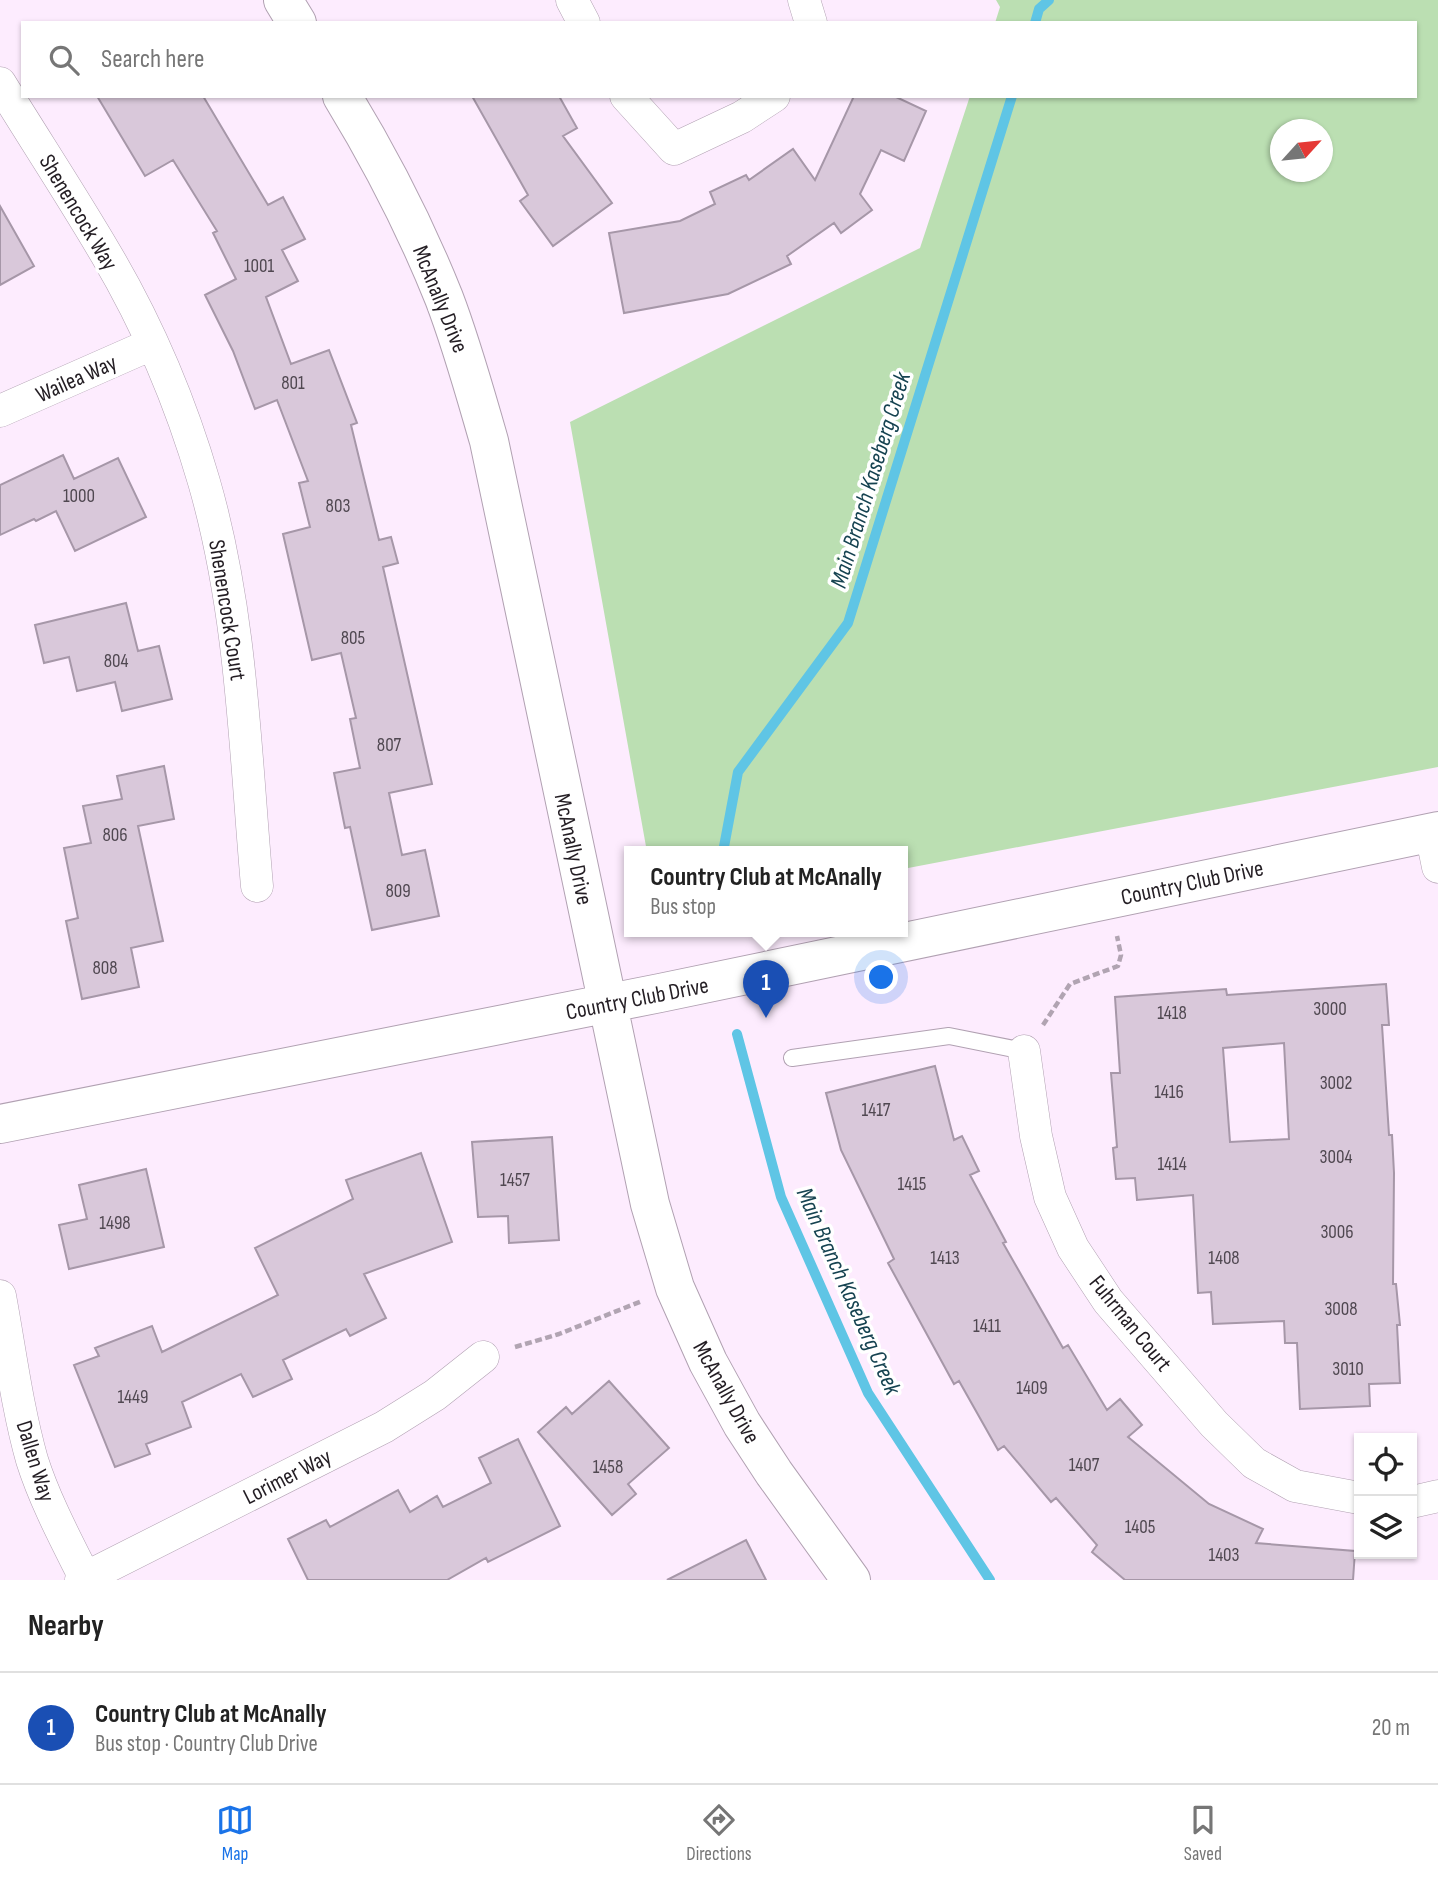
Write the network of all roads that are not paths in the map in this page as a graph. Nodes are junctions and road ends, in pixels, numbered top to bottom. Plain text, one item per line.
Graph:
1 (283, 0) edge
2 (572, 0) edge
3 (804, 0) edge
4 (296, 21) edge
5 (583, 21) edge
6 (810, 21) edge
7 (0, 83) edge
8 (343, 98) edge
9 (628, 98) edge
10 (771, 98) edge
11 (152, 345) junction
12 (0, 411) edge
13 (1436, 843) edge
14 (257, 886) dead end
15 (607, 1004) junction
16 (1024, 1051) joint
17 (792, 1058) dead end
18 (0, 1124) edge
19 (0, 1296) edge
20 (483, 1357) road end
21 (1438, 1496) edge
22 (1354, 1498) edge
23 (1417, 1501) edge
24 (83, 1579) edge
25 (851, 1580) edge

1 - 4 street
2 - 5 street
3 - 6 street
7 - 11 street, Shenencock Way
8 - 15 street, McAnally Drive
9 - 10 street
11 - 12 street, Wailea Way
11 - 14 street, Shenencock Court
13 - 15 street, Country Club Drive
15 - 18 street, Country Club Drive
15 - 25 street, McAnally Drive
16 - 17 lane
16 - 22 street, Fuhrman Court
19 - 24 street, Dallen Way
20 - 24 street, Lorimer Way
21 - 23 street

